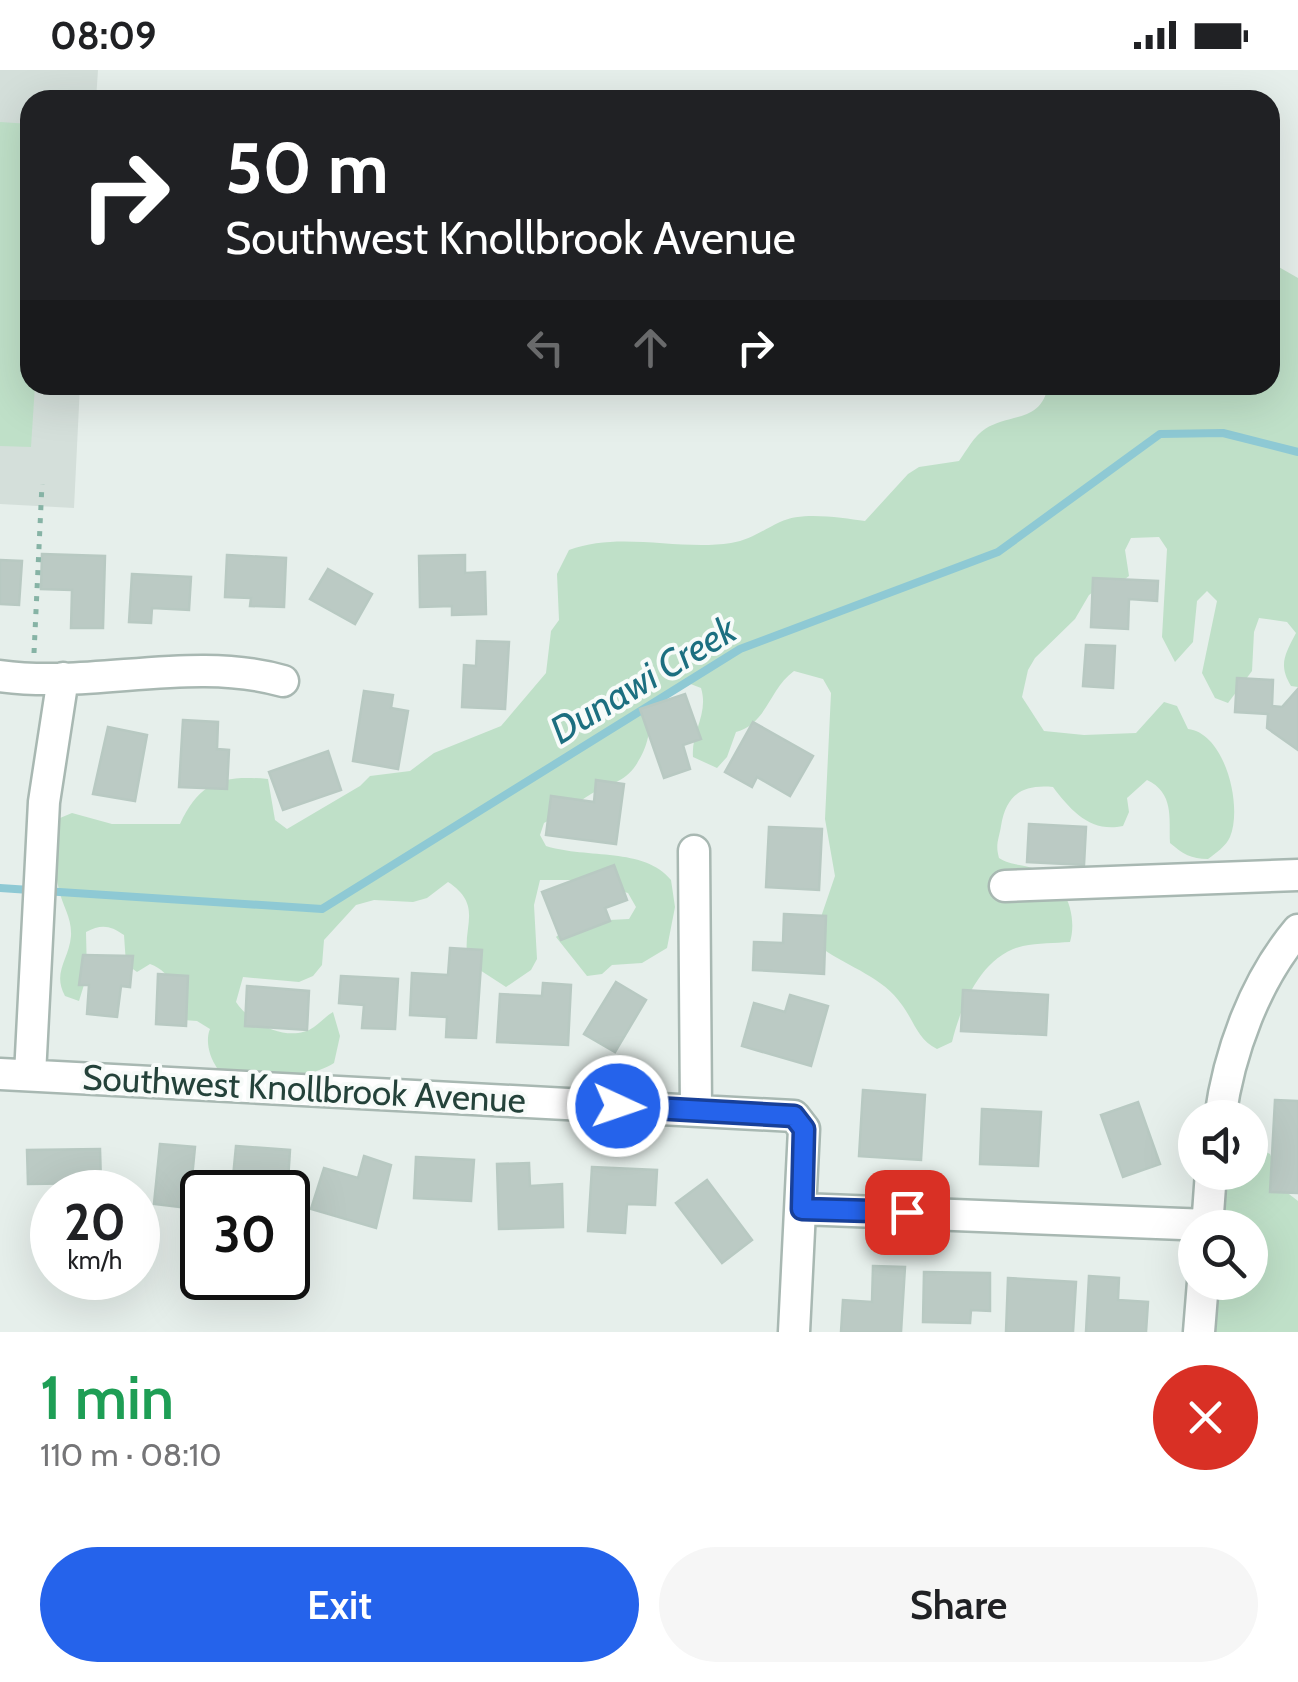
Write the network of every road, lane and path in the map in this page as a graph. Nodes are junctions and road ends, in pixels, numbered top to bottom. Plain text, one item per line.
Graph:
1 (42, 484) dead end
2 (0, 676) edge
3 (48, 679) junction
4 (283, 682) dead end
5 (694, 851) dead end
6 (1298, 876) edge
7 (1005, 886) dead end
8 (1298, 930) edge
9 (15, 1074) edge
10 (1223, 1100) edge
11 (696, 1110) junction
12 (802, 1209) junction
13 (1178, 1225) edge
14 (1202, 1300) edge
15 (794, 1332) edge
16 (1200, 1332) edge

1 - 3 path
2 - 3 street
3 - 4 street
3 - 9 street, Southwest Knollbrook Avenue
5 - 11 street
6 - 7 street
8 - 10 street
9 - 11 street, Southwest Knollbrook Avenue
11 - 12 street, Southwest Knollbrook Avenue
12 - 13 street
12 - 15 street
14 - 16 street

